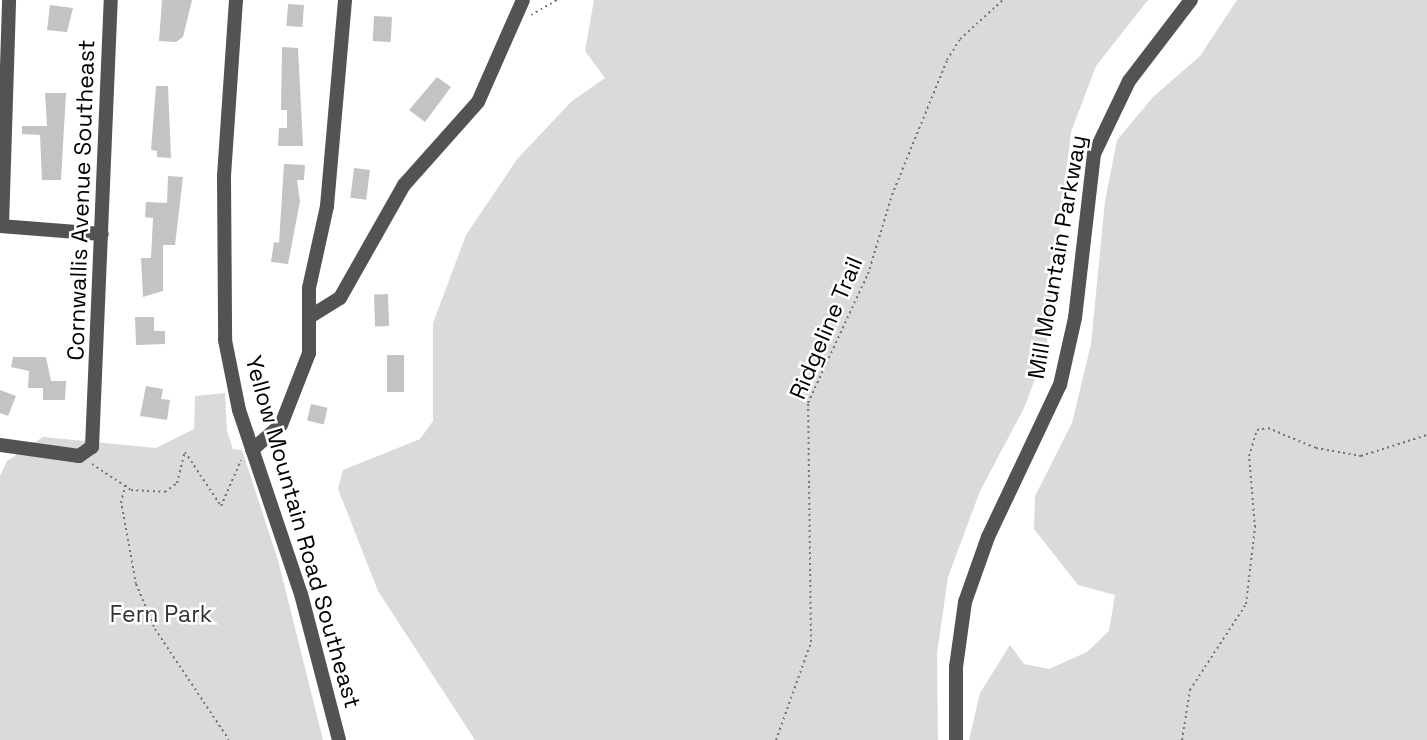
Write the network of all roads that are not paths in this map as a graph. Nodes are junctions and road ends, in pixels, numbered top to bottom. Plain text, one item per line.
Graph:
1 (9, 0) edge
2 (111, 0) edge
3 (236, 0) edge
4 (345, 0) edge
5 (523, 0) edge
6 (1191, 0) edge
7 (1, 226) edge
8 (102, 234) junction
9 (311, 316) junction
10 (0, 445) edge
11 (252, 450) junction
12 (339, 740) edge
13 (956, 740) edge

1 - 7 street
2 - 8 street, Cornwallis Avenue Southeast
3 - 11 street, Yellow Mountain Road Southeast
4 - 9 street
5 - 9 street
6 - 13 street, Mill Mountain Parkway
7 - 8 street
8 - 10 street, Cornwallis Avenue Southeast
9 - 11 street
11 - 12 street, Yellow Mountain Road Southeast

